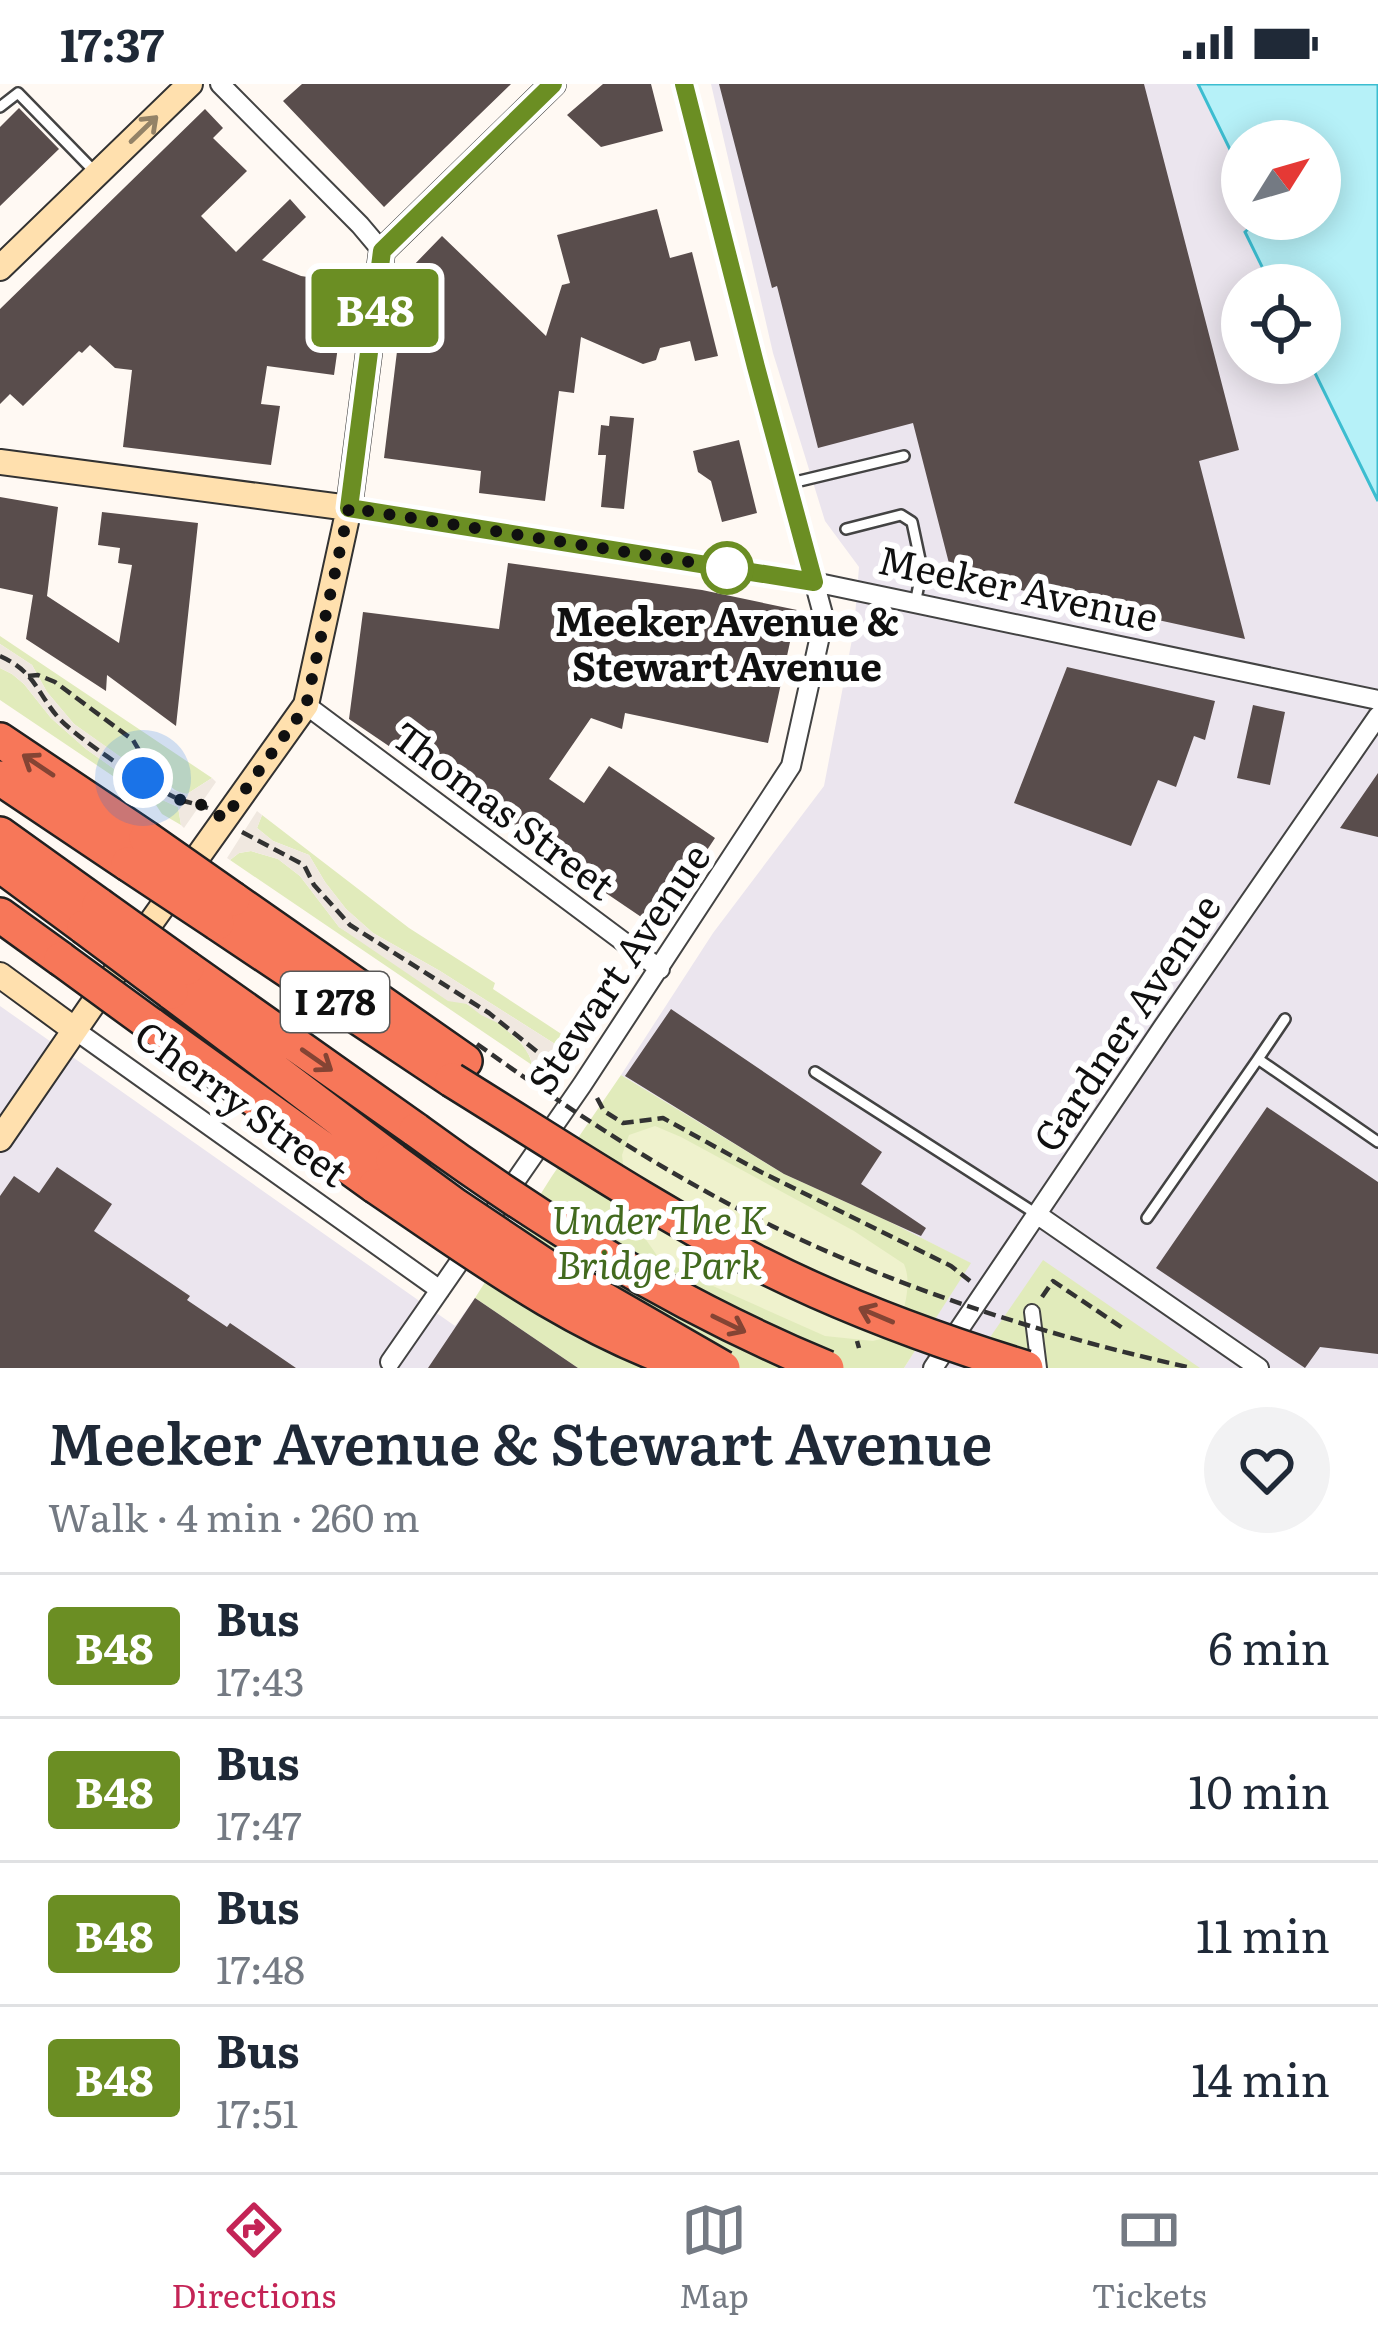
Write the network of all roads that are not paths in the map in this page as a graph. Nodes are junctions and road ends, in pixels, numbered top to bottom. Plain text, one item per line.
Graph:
1 (190, 84) edge
2 (220, 84) edge
3 (554, 84) edge
4 (684, 84) edge
5 (0, 107) edge
6 (97, 174) junction
7 (382, 251) junction
8 (0, 268) edge
9 (904, 456) dead end
10 (0, 462) edge
11 (788, 484) junction
12 (349, 508) junction
13 (846, 529) dead end
14 (814, 582) junction
15 (915, 604) junction
16 (1378, 700) edge
17 (306, 706) junction
18 (1378, 716) edge
19 (0, 740) edge
20 (0, 778) edge
21 (0, 834) edge
22 (137, 851) junction
23 (0, 865) edge
24 (0, 915) edge
25 (91, 916) junction
26 (660, 969) junction
27 (0, 975) edge
28 (179, 980) junction
29 (1285, 1019) dead end
30 (74, 1030) junction
31 (1258, 1059) junction
32 (815, 1072) dead end
33 (1, 1135) edge
34 (1378, 1142) edge
35 (384, 1173) junction
36 (1038, 1215) junction
37 (1147, 1218) dead end
38 (440, 1290) junction
39 (1032, 1312) road end
40 (390, 1362) dead end
41 (697, 1368) edge
42 (722, 1368) edge
43 (827, 1368) edge
44 (933, 1368) edge
45 (1026, 1368) edge
46 (1039, 1368) edge
47 (1259, 1368) edge

6 -> 1 main road
2 - 7 street
3 - 7 main road
4 - 11 street, Stewart Avenue
5 - 6 lane
6 - 8 main road
7 - 12 main road
9 - 11 lane
10 - 12 main road, Meeker Avenue
11 - 14 street, Stewart Avenue
12 - 14 street, Meeker Avenue
12 - 17 main road
13 - 15 lane
14 - 15 street, Meeker Avenue
14 - 26 street, Stewart Avenue
15 - 16 street, Meeker Avenue
17 - 26 street, Thomas Street
17 - 30 main road
18 - 36 street, Gardner Avenue
22 -> 19 highway
20 - 22 highway, I 278
21 - 25 highway, I 278
45 -> 22 highway, I 278, bridge
23 - 25 highway, I 278
24 - 35 highway, bridge
25 - 28 highway, I 278, bridge
26 - 38 street, Stewart Avenue
27 - 30 main road, Cherry Street
28 - 35 highway, I 278
28 -> 43 highway, I 278, bridge
29 - 31 lane
30 - 33 main road
30 - 38 street, Cherry Street
31 - 34 lane
31 - 37 lane
32 - 36 lane
35 - 41 highway, bridge
35 - 42 highway, I 278, bridge
36 - 44 street, Gardner Avenue
36 - 47 street
38 - 40 street, Stewart Avenue
39 - 46 street

